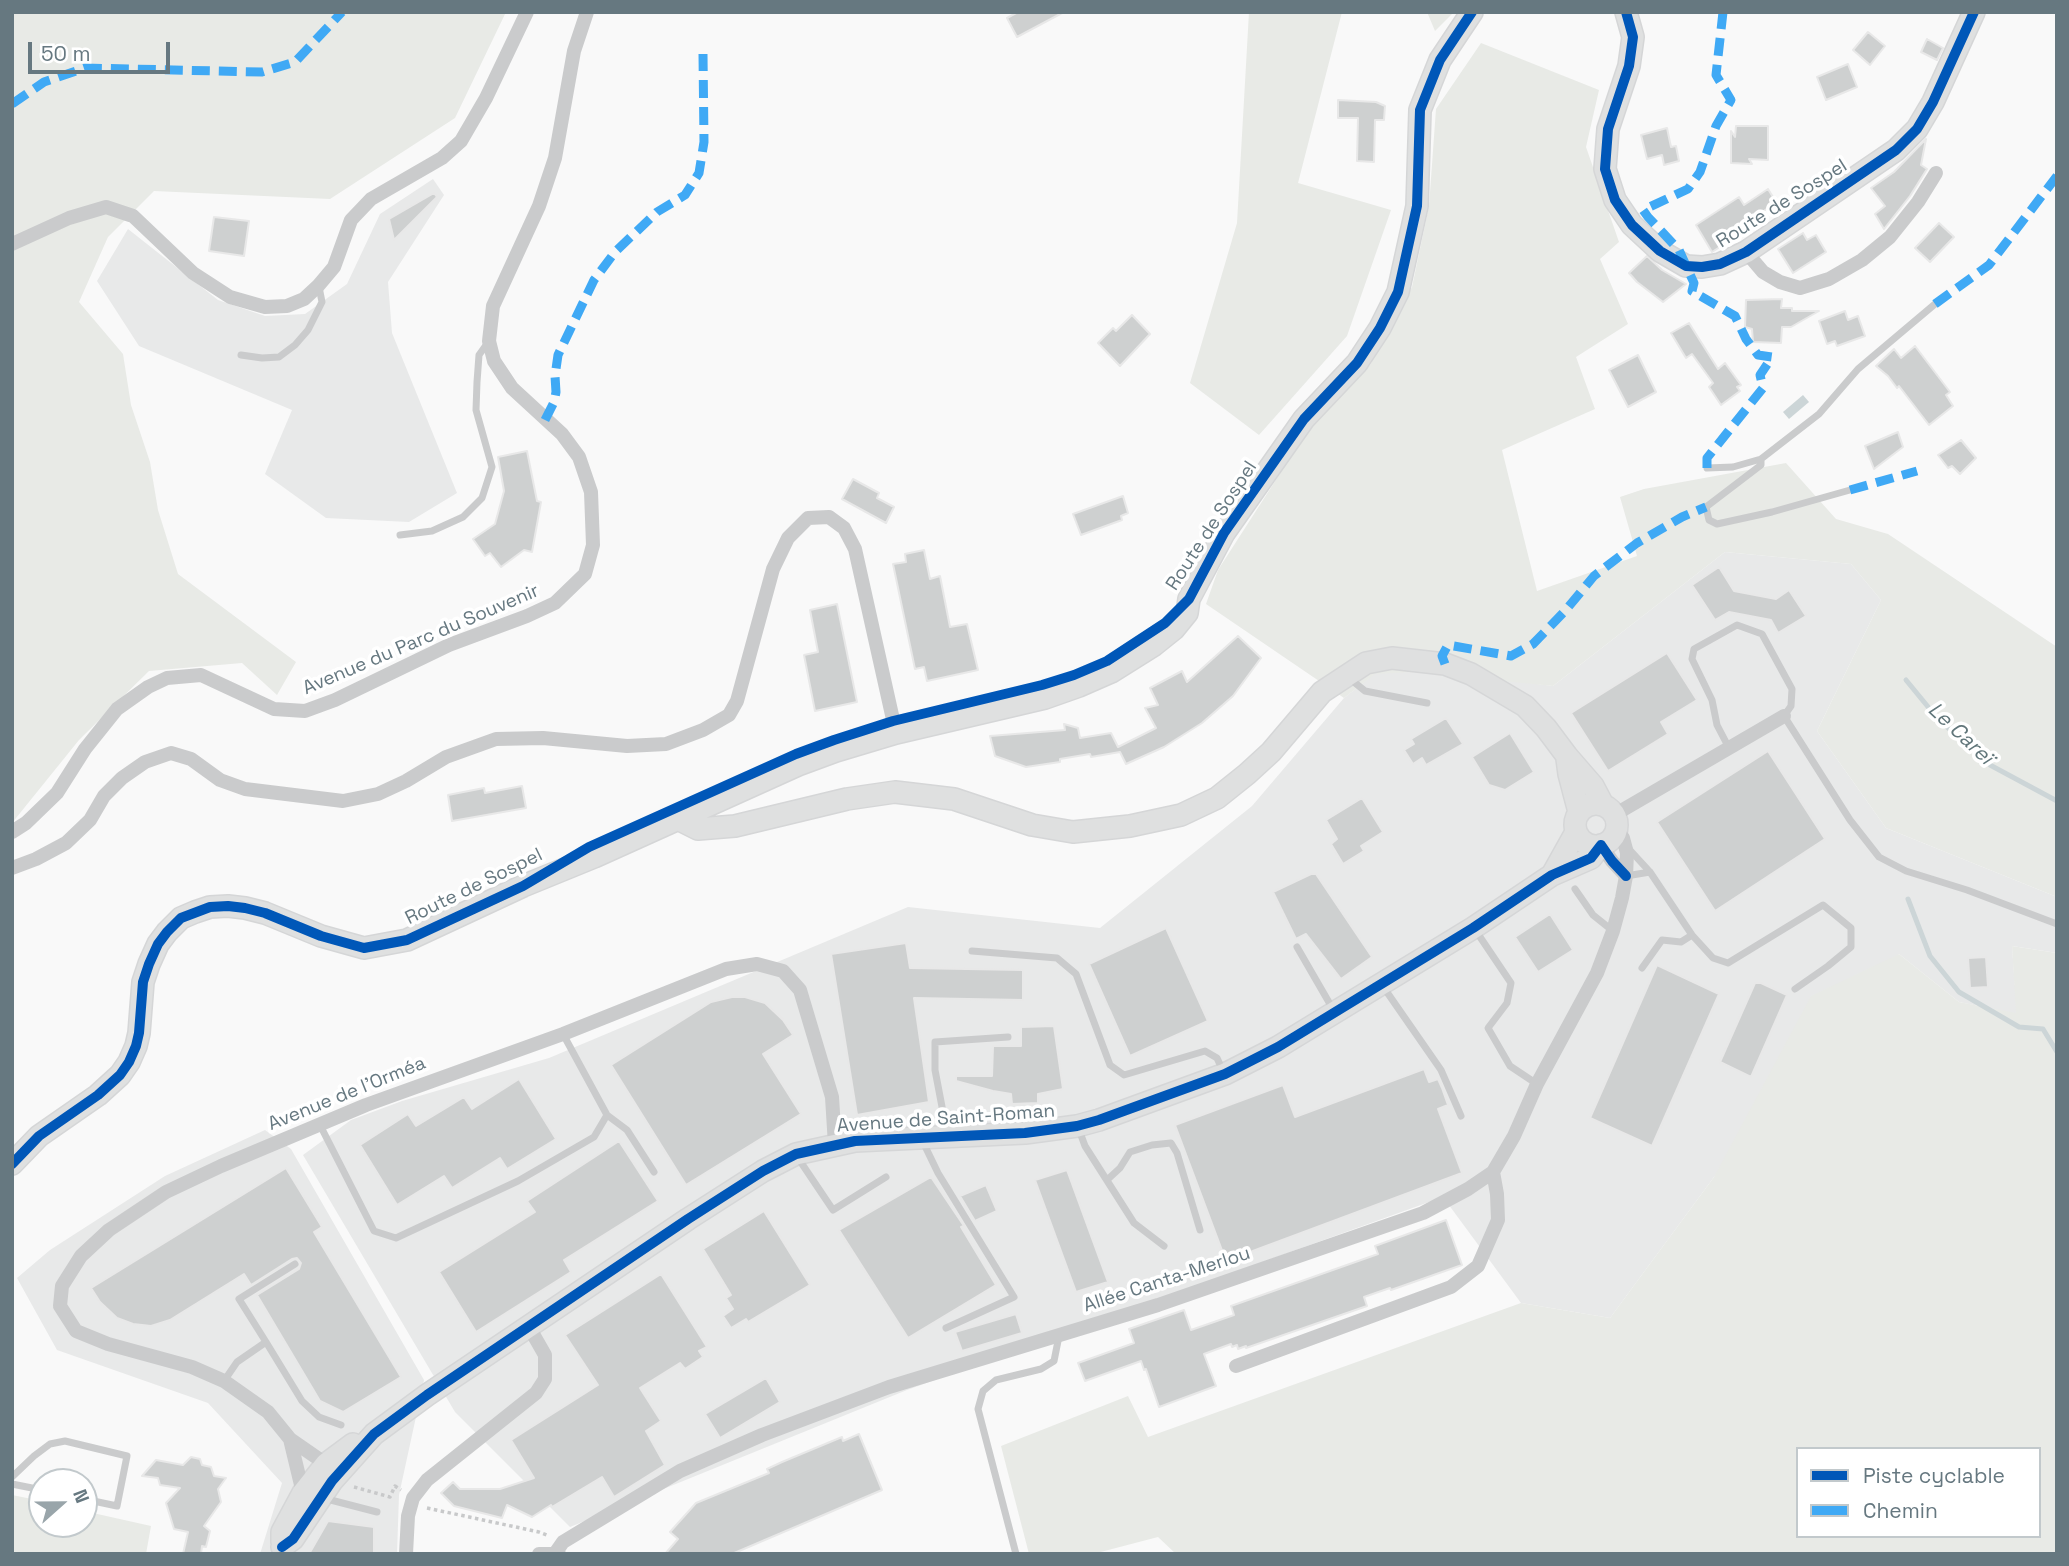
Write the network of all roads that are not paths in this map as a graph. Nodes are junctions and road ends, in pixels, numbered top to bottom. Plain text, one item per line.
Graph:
1 (527, 12) edge
2 (587, 12) edge
3 (1472, 12) edge
4 (1626, 12) edge
5 (1974, 12) edge
6 (1936, 173) dead end
7 (12, 244) edge
8 (1746, 252) junction
9 (318, 286) junction
10 (1935, 304) dead end
11 (489, 341) junction
12 (241, 355) dead end
13 (1761, 459) junction
14 (1707, 468) dead end
15 (1850, 490) dead end
16 (400, 535) dead end
17 (1346, 675) junction
18 (1427, 704) dead end
19 (1784, 716) junction
20 (895, 727) junction
21 (1729, 748) junction
22 (1567, 757) junction
23 (675, 814) junction
24 (1577, 822) junction
25 (1614, 823) junction
26 (12, 832) edge
27 (1601, 845) junction
28 (12, 868) edge
29 (1650, 872) junction
30 (1552, 875) junction
31 (1626, 876) junction
32 (1575, 889) dead end
33 (2057, 924) edge
34 (1473, 928) junction
35 (1613, 931) junction
36 (1692, 935) junction
37 (1297, 947) dead end
38 (972, 951) dead end
39 (1642, 968) dead end
40 (1381, 983) junction
41 (1795, 989) dead end
42 (1335, 1012) junction
43 (563, 1034) junction
44 (1008, 1037) dead end
45 (1225, 1074) junction
46 (1537, 1084) junction
47 (607, 1115) junction
48 (1461, 1116) dead end
49 (320, 1125) junction
50 (1077, 1126) junction
51 (948, 1137) junction
52 (921, 1139) junction
53 (835, 1144) junction
54 (796, 1154) junction
55 (12, 1164) edge
56 (654, 1172) dead end
57 (1493, 1172) junction
58 (886, 1177) dead end
59 (1107, 1180) junction
60 (1200, 1230) dead end
61 (1164, 1246) dead end
62 (295, 1265) dead end
63 (528, 1327) junction
64 (946, 1328) dead end
65 (1059, 1336) junction
66 (266, 1342) junction
67 (1236, 1366) dead end
68 (224, 1381) junction
69 (341, 1425) dead end
70 (374, 1434) junction
71 (290, 1438) junction
72 (12, 1477) edge
73 (320, 1484) junction
74 (98, 1502) edge
75 (377, 1512) dead end
76 (559, 1549) edge
77 (280, 1550) edge
78 (407, 1554) edge
79 (539, 1554) edge
80 (1016, 1554) edge

1 - 9 street
2 - 11 street, Avenue du Parc du Souvenir
3 - 20 street, Route de Sospel
4 - 8 street, Route de Sospel
5 - 8 street, Route de Sospel
6 - 8 street
7 - 9 street
9 - 12 lane
10 - 13 lane
11 - 16 lane
11 - 26 street, Avenue du Parc du Souvenir
13 - 14 lane
13 - 15 lane
17 - 18 lane
17 - 22 street
17 - 23 street
19 - 21 street
19 - 21 lane
19 - 33 lane
20 - 23 street, Route de Sospel
20 - 28 street
21 - 25 street
22 - 24 street
22 - 25 street
23 - 55 street, Route de Sospel
24 - 25 street
24 - 27 street
24 - 30 street, Avenue de Saint-Roman
25 - 27 street
25 - 29 lane
25 - 31 street, Allée Canta-Merlou
27 - 30 street, Avenue de Saint-Roman
27 - 31 street
29 - 31 lane
29 - 36 lane
30 - 34 street, Avenue de Saint-Roman
31 - 35 street, Allée Canta-Merlou
32 - 35 lane
34 - 40 street, Avenue de Saint-Roman
34 - 46 lane
35 - 46 street, Allée Canta-Merlou
36 - 39 lane
36 - 41 lane
37 - 42 lane
38 - 45 lane
40 - 42 street, Avenue de Saint-Roman
40 - 48 lane
42 - 45 street, Avenue de Saint-Roman
43 - 47 lane
43 - 49 street, Avenue de l'Orméa
43 - 53 street, Avenue de l'Orméa
44 - 51 lane
45 - 50 street, Avenue de Saint-Roman
46 - 57 street, Allée Canta-Merlou
47 - 49 lane
47 - 56 lane
49 - 68 street, Avenue de l'Orméa
50 - 51 street, Avenue de Saint-Roman
50 - 59 lane
51 - 52 street, Avenue de Saint-Roman
52 - 53 street, Avenue de Saint-Roman
52 - 64 lane
53 - 54 street, Avenue de Saint-Roman
54 - 58 lane
54 - 63 street, Avenue de Saint-Roman
57 - 65 street, Allée Canta-Merlou
57 - 67 street
59 - 60 lane
59 - 61 lane
62 - 66 lane
63 - 70 street, Avenue de Saint-Roman
63 - 78 street
65 - 76 street, Allée Canta-Merlou
65 - 80 lane
66 - 68 lane
66 - 69 lane
68 - 71 street, Avenue de l'Orméa
70 - 73 street, Avenue de Saint-Roman
70 - 73 street, Avenue de Saint-Roman
71 - 73 street, Avenue de l'Orméa
71 - 73 street, Avenue de l'Orméa
72 - 74 lane
73 - 75 lane
73 - 77 street, Avenue de Saint-Roman
76 - 79 street

